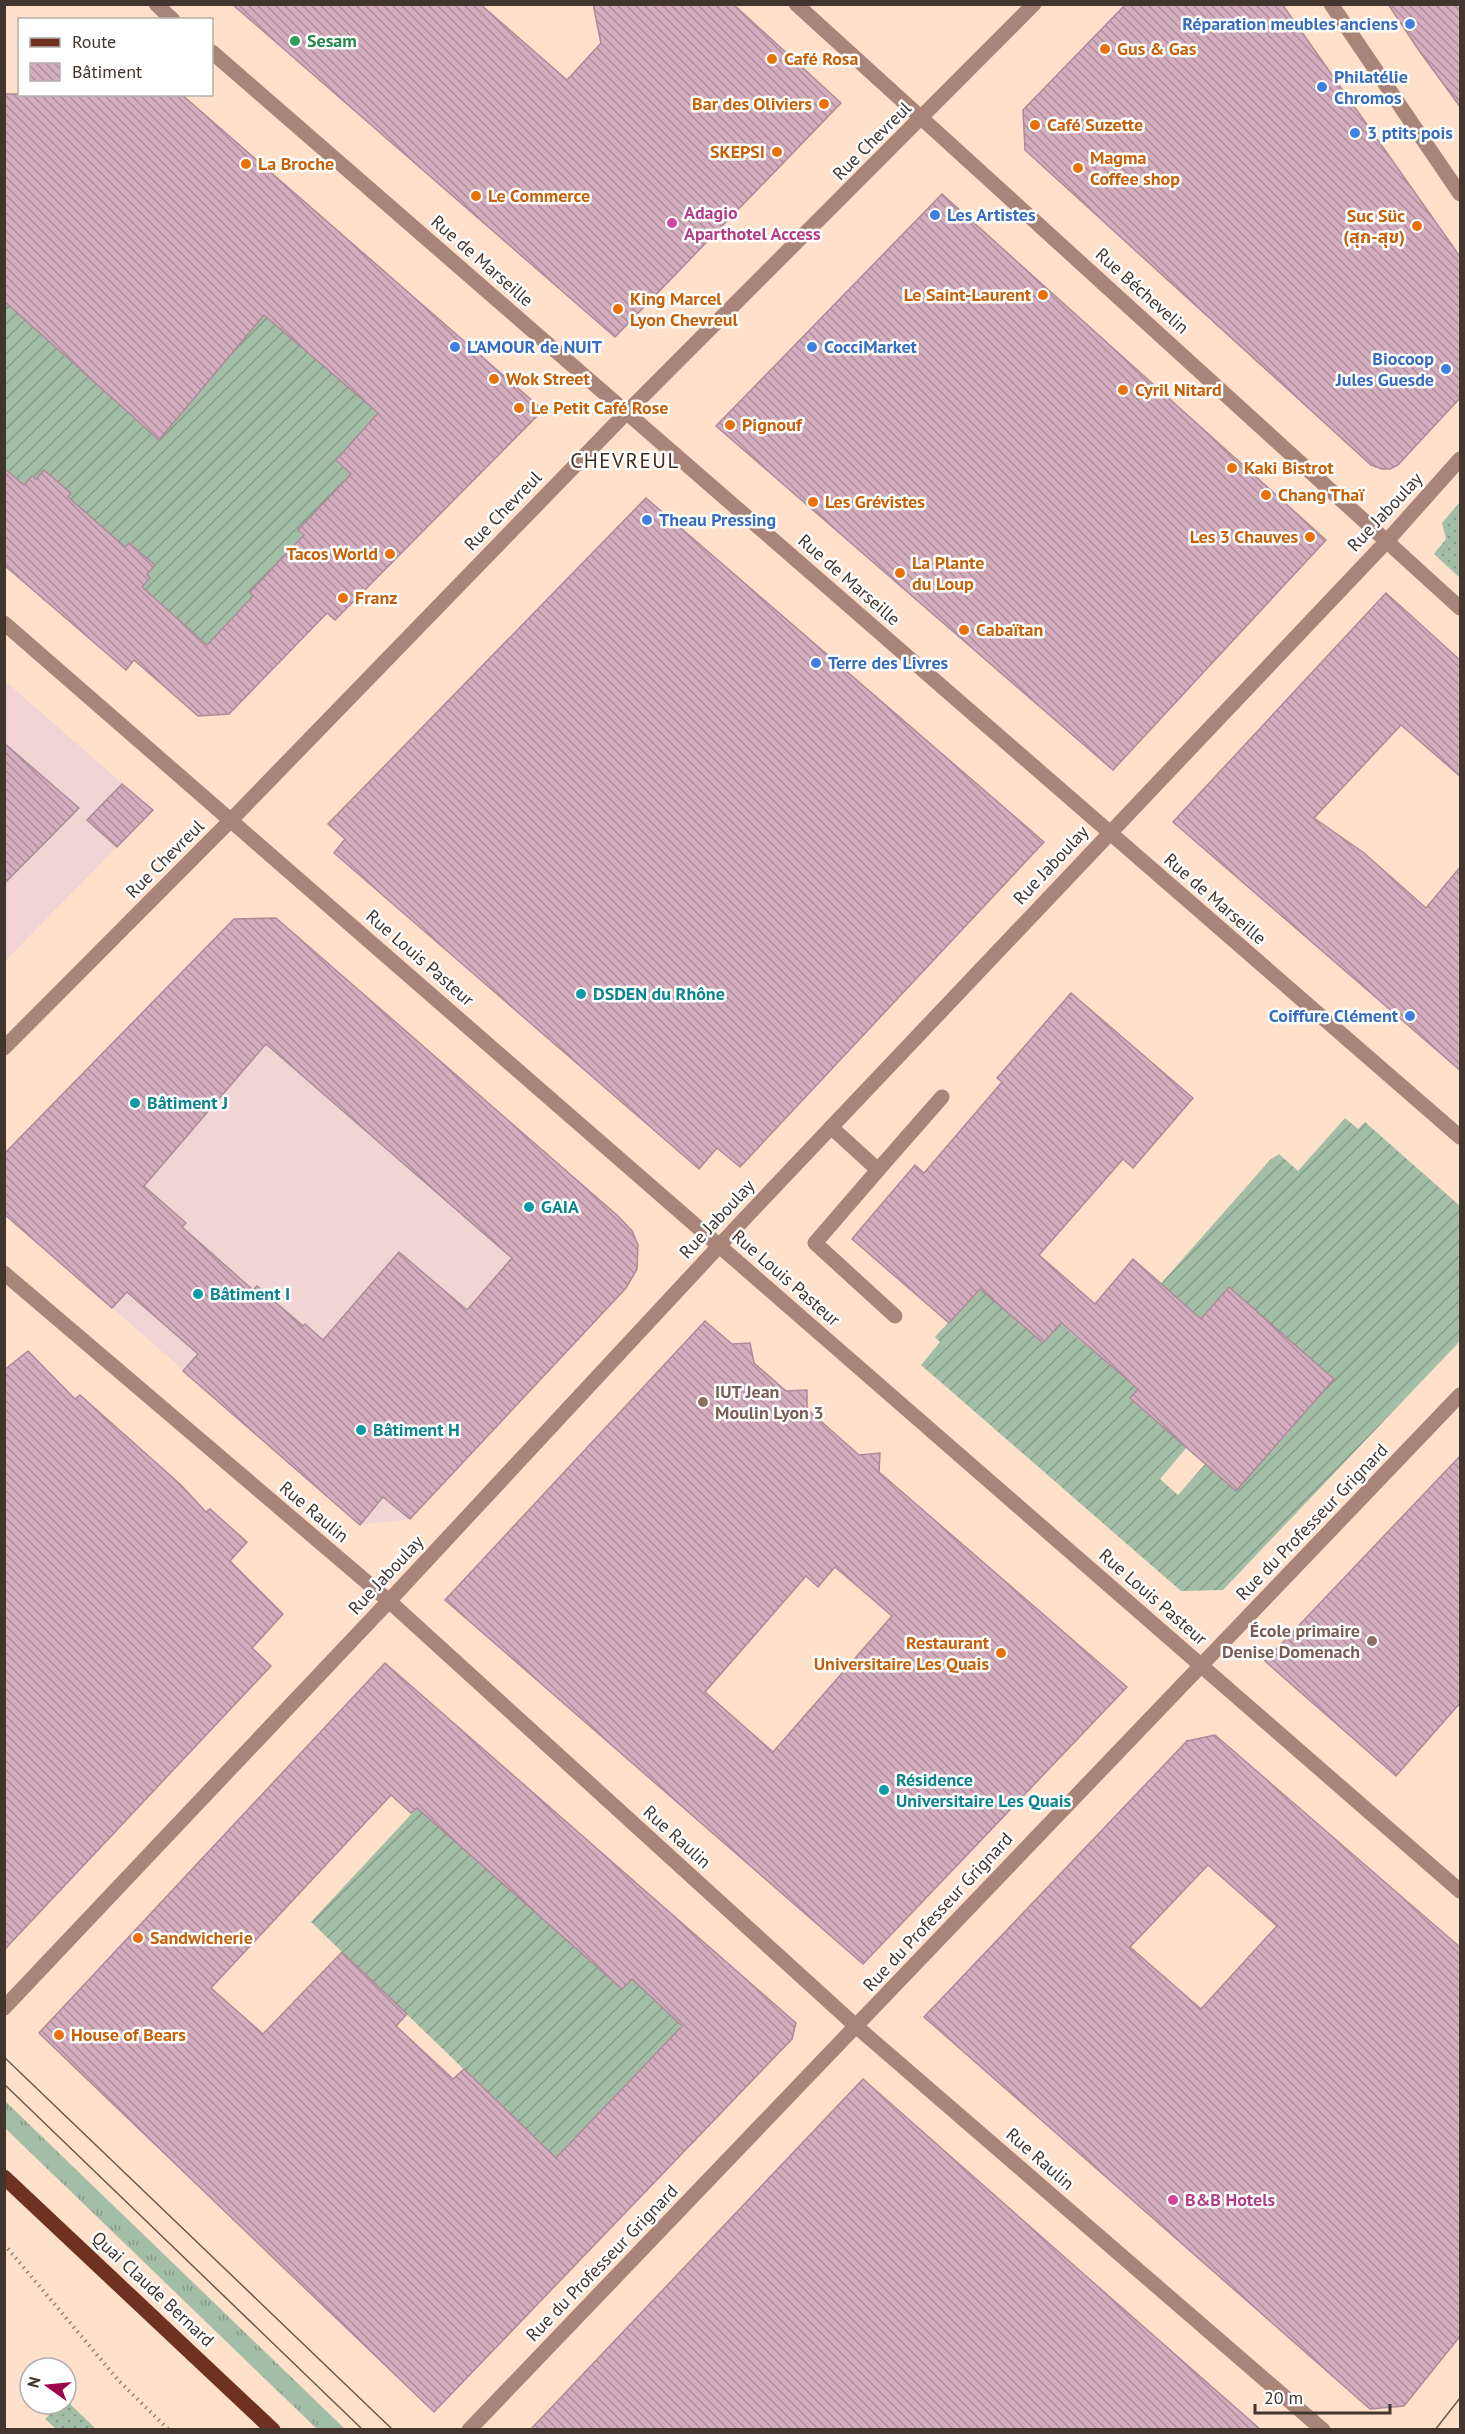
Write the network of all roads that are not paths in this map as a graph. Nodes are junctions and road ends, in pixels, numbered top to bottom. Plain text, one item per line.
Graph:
1 (156, 4) edge
2 (796, 4) edge
3 (1034, 4) edge
4 (1331, 4) edge
5 (172, 18) edge
6 (213, 53) edge
7 (923, 118) junction
8 (1461, 194) edge
9 (627, 412) junction
10 (1461, 459) edge
11 (1387, 541) junction
12 (1461, 608) edge
13 (4, 623) edge
14 (231, 820) junction
15 (1108, 833) junction
16 (4, 1048) edge
17 (942, 1097) dead end
18 (831, 1127) junction
19 (1461, 1137) edge
20 (878, 1170) junction
21 (719, 1246) junction
22 (4, 1273) edge
23 (895, 1316) dead end
24 (1461, 1395) edge
25 (389, 1601) junction
26 (1200, 1664) junction
27 (1461, 1891) edge
28 (4, 2008) edge
29 (857, 2026) junction
30 (4, 2177) edge
31 (273, 2430) edge
32 (469, 2430) edge
33 (1323, 2430) edge

1 - 5 street
2 - 7 street, Rue Béchevelin
3 - 7 street, Rue Chevreul
4 - 8 street
6 - 9 street, Rue de Marseille
7 - 9 street, Rue Chevreul
7 - 11 street, Rue Béchevelin
9 - 14 street, Rue Chevreul
9 - 15 street, Rue de Marseille
10 - 11 street, Rue Jaboulay
11 - 12 street, Rue Béchevelin
11 - 15 street, Rue Jaboulay
13 - 14 street, Rue Louis Pasteur
14 - 16 street, Rue Chevreul
14 - 21 street, Rue Louis Pasteur
15 - 18 street, Rue Jaboulay
15 - 19 street, Rue de Marseille
17 - 20 street
18 - 20 street
18 - 21 street, Rue Jaboulay
20 - 23 street
21 - 25 street, Rue Jaboulay
21 - 26 street, Rue Louis Pasteur
22 - 25 street, Rue Raulin
24 - 26 street, Rue du Professeur Grignard
25 - 28 street, Rue Jaboulay
25 - 29 street, Rue Raulin
26 - 27 street, Rue Louis Pasteur
26 - 29 street, Rue du Professeur Grignard
29 - 32 street, Rue du Professeur Grignard
29 - 33 street, Rue Raulin
30 - 31 main road, Quai Claude Bernard

